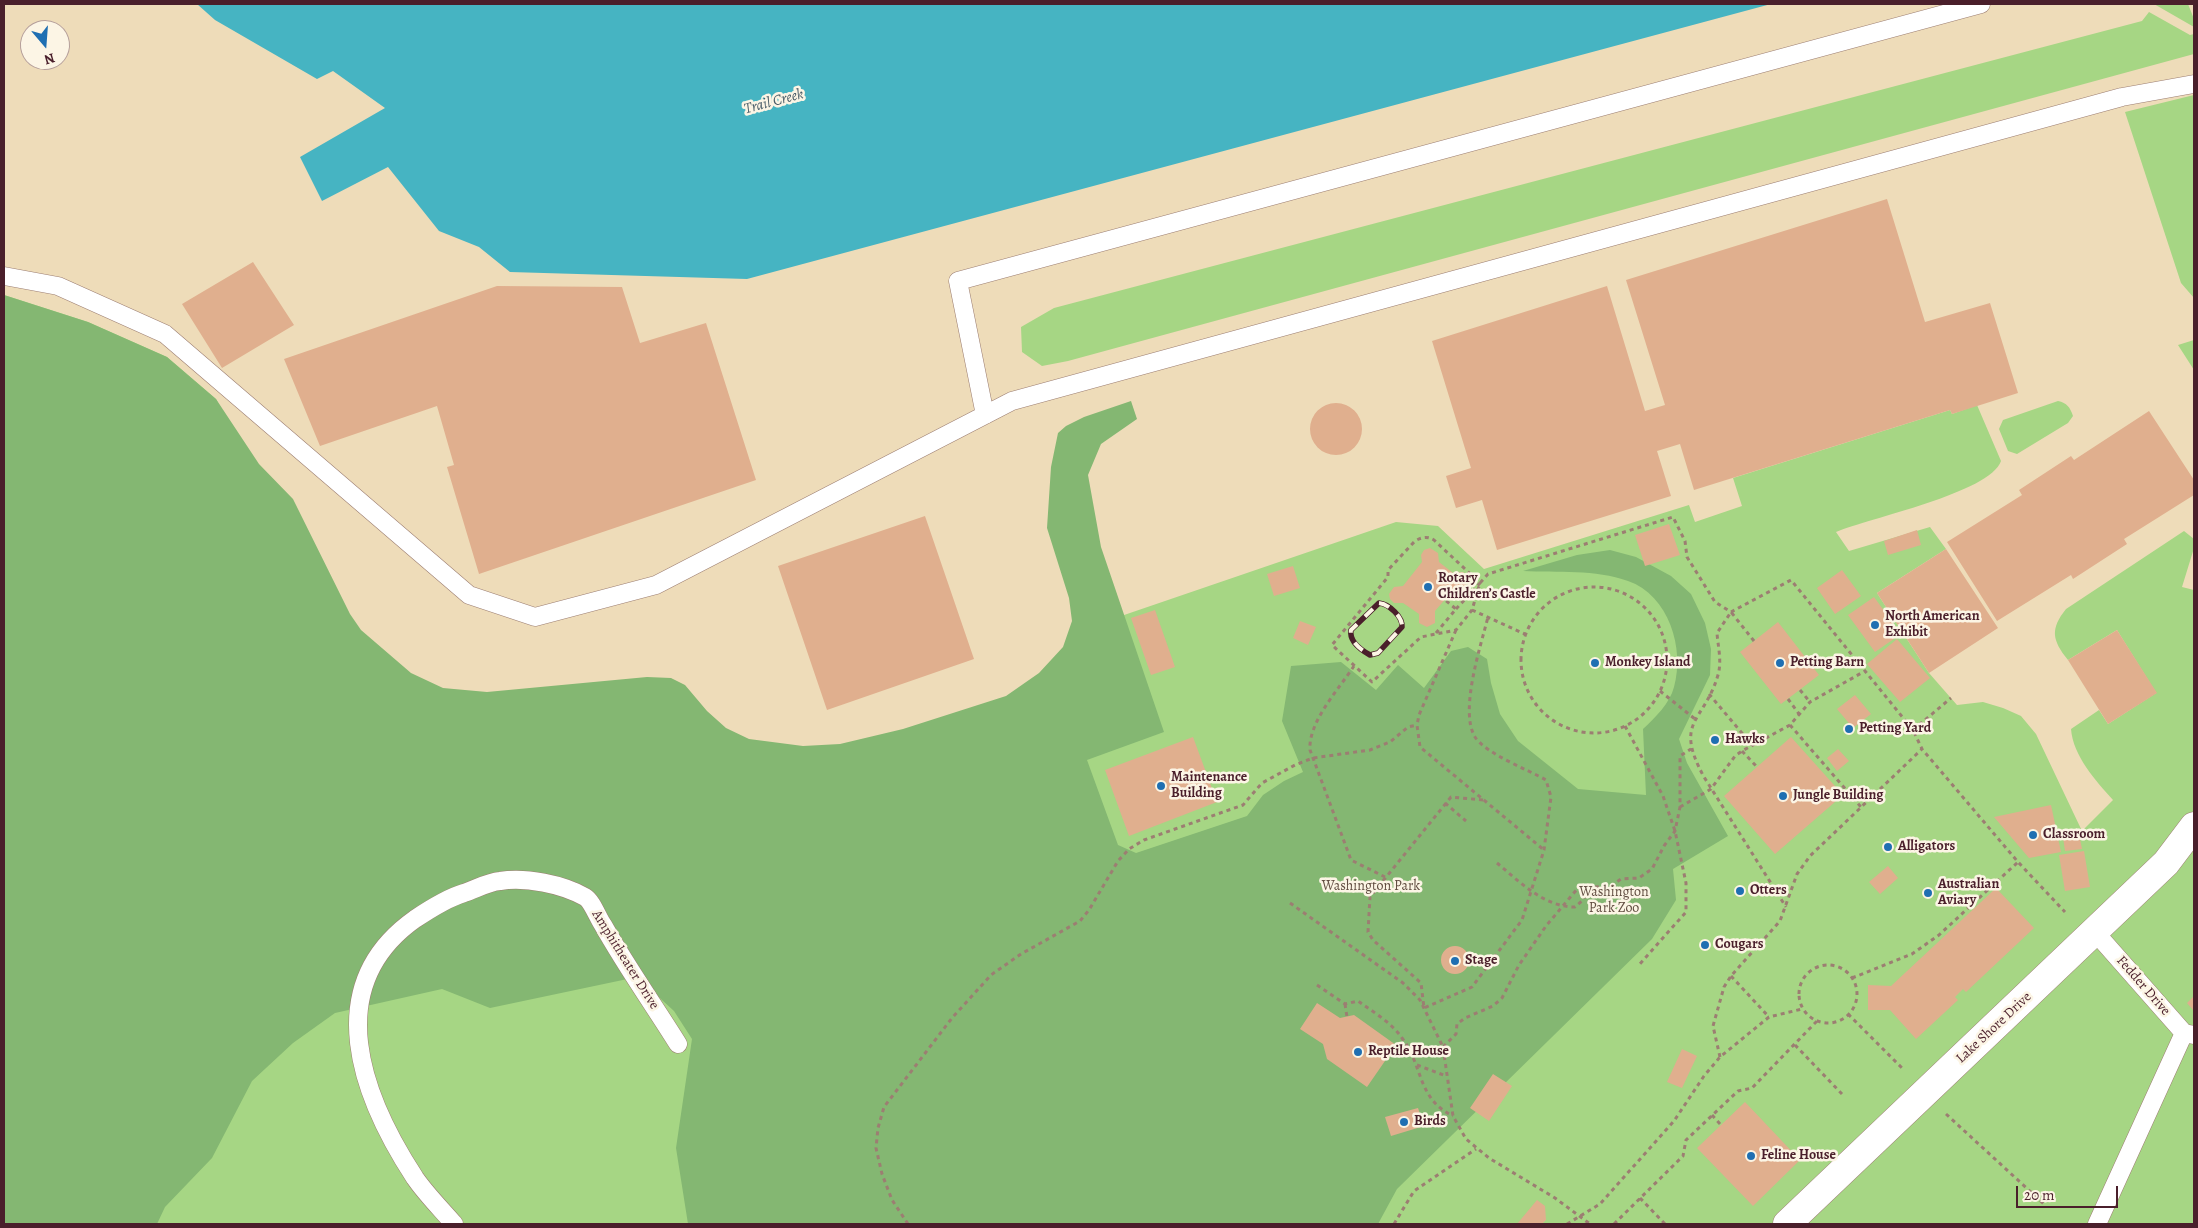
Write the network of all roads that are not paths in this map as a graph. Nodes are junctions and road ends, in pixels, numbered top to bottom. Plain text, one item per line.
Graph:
1 (1981, 4) edge
2 (2194, 84) edge
3 (4, 276) edge
4 (985, 415) junction
5 (2194, 826) edge
6 (2095, 932) junction
7 (2189, 1034) edge
8 (678, 1044) dead end
9 (454, 1224) edge
10 (1787, 1224) edge
11 (2096, 1224) edge

1 - 4 lane
2 - 4 lane
3 - 4 lane
5 - 6 street, Lake Shore Drive
6 - 7 lane, Fedder Drive
6 - 10 street, Lake Shore Drive
7 - 11 lane
8 - 9 lane, Amphitheater Drive

